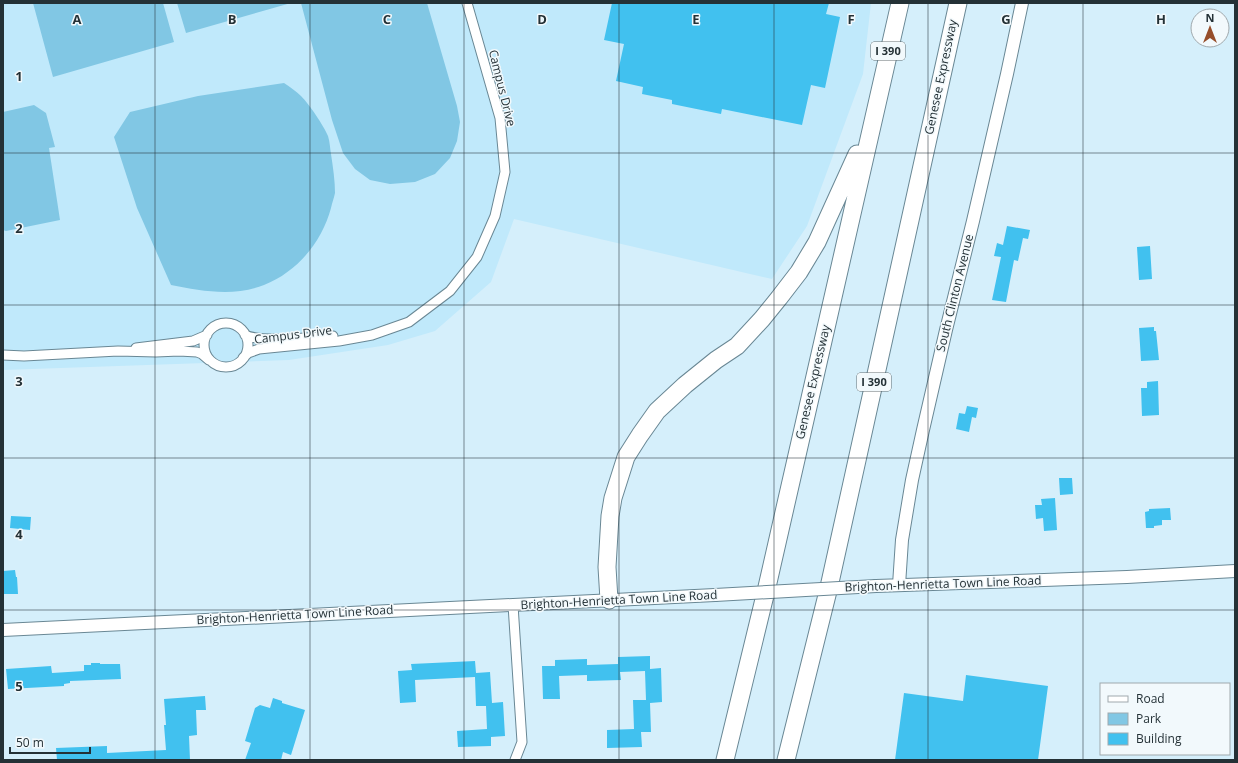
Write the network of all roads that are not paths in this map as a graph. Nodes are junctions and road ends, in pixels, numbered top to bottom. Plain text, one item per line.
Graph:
1 (467, 3) edge
2 (900, 3) edge
3 (958, 3) edge
4 (1022, 3) edge
5 (877, 100) junction
6 (207, 335) junction
7 (245, 335) junction
8 (372, 335) junction
9 (118, 351) junction
10 (3, 355) edge
11 (243, 358) junction
12 (209, 360) junction
13 (1235, 571) edge
14 (899, 585) junction
15 (609, 600) junction
16 (513, 605) junction
17 (3, 630) edge
18 (515, 760) edge
19 (726, 760) edge
20 (786, 760) edge

1 - 8 street, Campus Drive
2 - 5 highway, Genesee Expressway / I 390
3 - 20 highway, Genesee Expressway / I 390
4 - 14 street, South Clinton Avenue
5 - 15 highway
5 - 19 highway, Genesee Expressway / I 390
6 - 7 street
6 - 9 street
6 - 12 street
7 - 8 street, Campus Drive
7 - 11 street
8 - 11 street, Campus Drive
9 - 10 street
9 - 12 street
11 - 12 street
13 - 14 street, Brighton-Henrietta Town Line Road
14 - 15 street, Brighton-Henrietta Town Line Road, bridge
15 - 16 street, Brighton-Henrietta Town Line Road
16 - 17 street, Brighton-Henrietta Town Line Road
16 - 18 street

